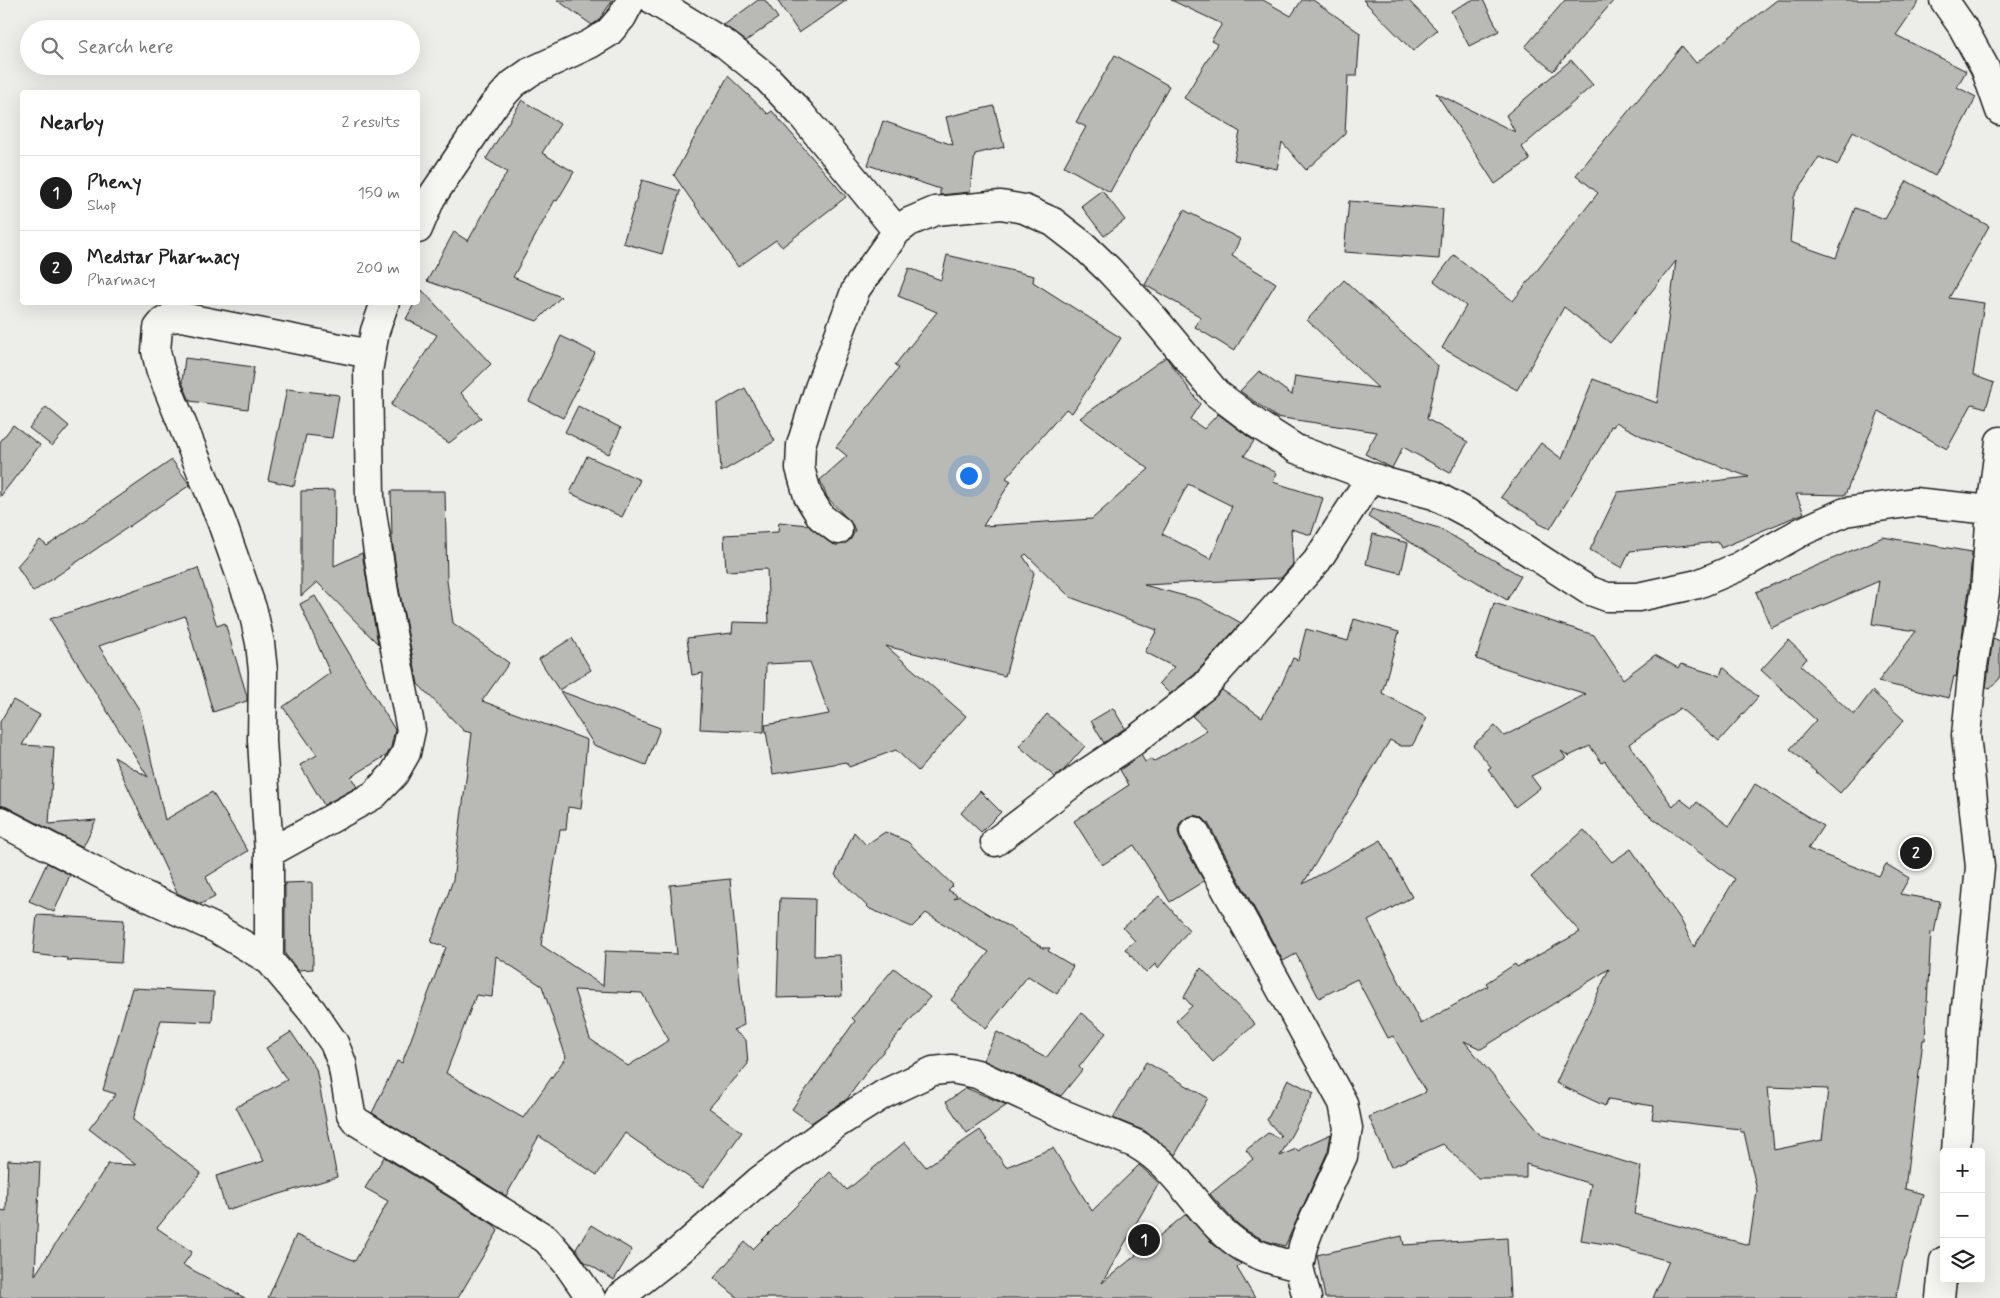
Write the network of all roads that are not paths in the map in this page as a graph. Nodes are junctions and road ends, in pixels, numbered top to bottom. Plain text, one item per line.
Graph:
1 (631, 0) edge
2 (653, 0) edge
3 (1944, 0) edge
4 (2000, 111) edge
5 (420, 225) edge
6 (897, 231) junction
7 (384, 305) edge
8 (370, 354) junction
9 (2000, 441) edge
10 (1371, 477) junction
11 (1991, 510) junction
12 (838, 530) dead end
13 (0, 821) edge
14 (1194, 831) dead end
15 (995, 842) dead end
16 (269, 853) junction
17 (1990, 866) edge
18 (269, 960) junction
19 (1956, 1148) edge
20 (1299, 1267) junction
21 (1942, 1283) edge
22 (591, 1298) edge
23 (619, 1298) edge
24 (1307, 1298) edge
25 (1940, 1298) edge

1 - 5 street
2 - 6 street
3 - 4 street
6 - 10 street
6 - 12 street
7 - 8 street
8 - 16 street
8 - 16 street
9 - 11 street
10 - 11 street
10 - 15 street
11 - 17 street
13 - 18 street
14 - 20 street
16 - 18 street
17 - 19 street
18 - 22 street
20 - 23 street
20 - 24 street
21 - 25 street

